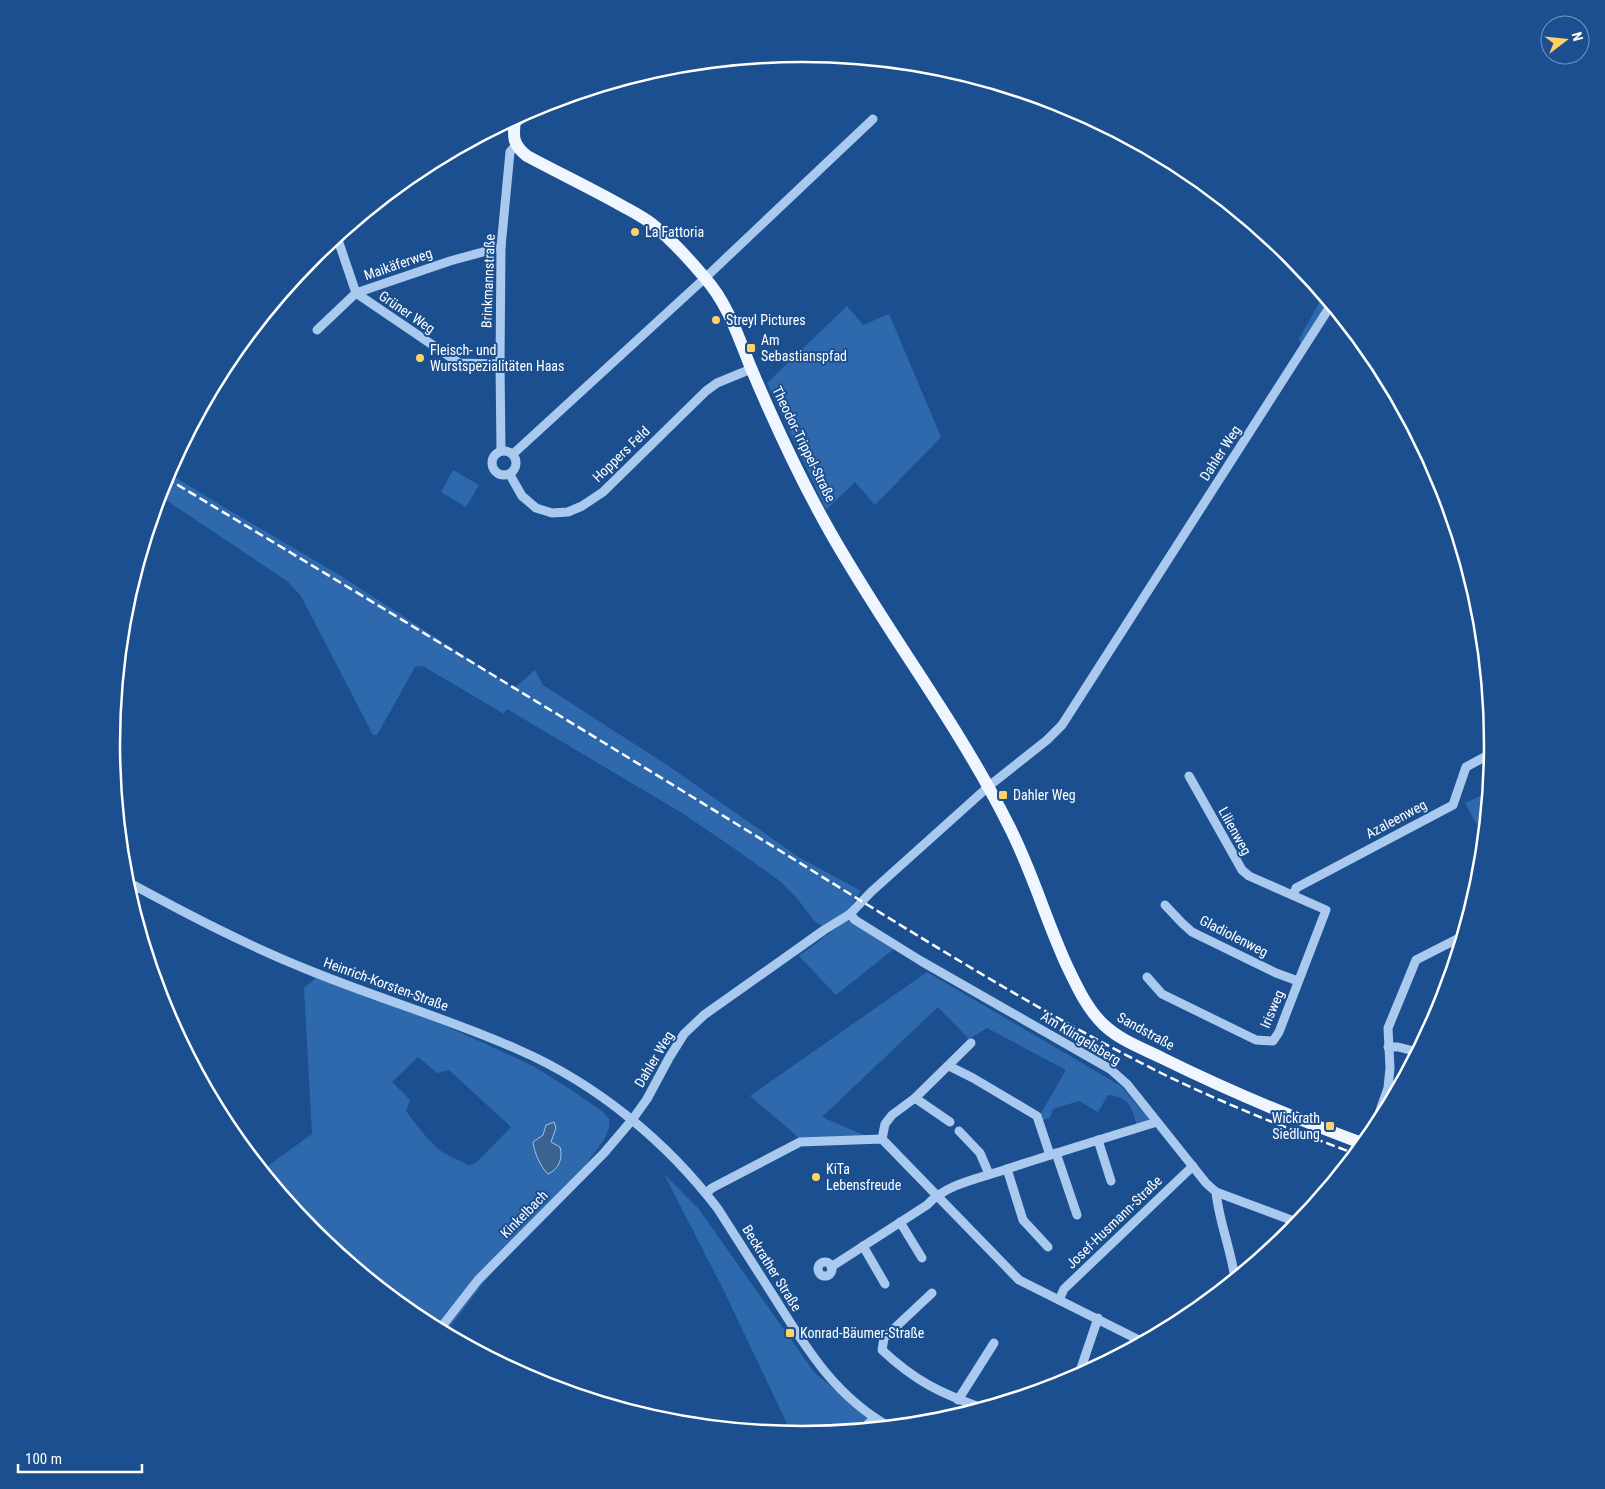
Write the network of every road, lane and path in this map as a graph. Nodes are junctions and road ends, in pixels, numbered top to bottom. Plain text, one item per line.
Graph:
1 (873, 119) dead end
2 (514, 127) edge
3 (518, 148) junction
4 (339, 244) edge
5 (501, 247) junction
6 (705, 278) junction
7 (356, 293) junction
8 (1329, 311) edge
9 (317, 330) dead end
10 (500, 364) junction
11 (752, 369) junction
12 (501, 451) junction
13 (513, 454) junction
14 (510, 474) junction
15 (1484, 757) edge
16 (1189, 776) dead end
17 (989, 786) junction
18 (136, 887) edge
19 (1294, 894) junction
20 (1165, 905) dead end
21 (1326, 910) joint
22 (850, 914) junction
23 (1455, 940) edge
24 (1146, 977) dead end
25 (1298, 981) junction
26 (971, 1043) dead end
27 (1388, 1048) junction
28 (1412, 1050) edge
29 (949, 1066) junction
30 (915, 1098) junction
31 (1383, 1102) edge
32 (632, 1120) junction
33 (950, 1122) dead end
34 (1157, 1122) junction
35 (959, 1131) dead end
36 (882, 1140) junction
37 (1098, 1140) junction
38 (1357, 1141) edge
39 (1053, 1154) junction
40 (1193, 1166) junction
41 (1007, 1169) junction
42 (989, 1174) junction
43 (1111, 1181) dead end
44 (1216, 1192) junction
45 (706, 1193) junction
46 (936, 1195) junction
47 (1077, 1216) dead end
48 (1291, 1220) edge
49 (900, 1222) junction
50 (863, 1246) junction
51 (1048, 1247) dead end
52 (922, 1258) dead end
53 (831, 1267) dead end
54 (1234, 1273) edge
55 (885, 1284) dead end
56 (932, 1293) dead end
57 (1059, 1300) junction
58 (1098, 1318) junction
59 (444, 1324) edge
60 (1137, 1339) edge
61 (994, 1343) dead end
62 (1082, 1366) edge
63 (958, 1400) junction
64 (972, 1405) edge
65 (875, 1418) junction
66 (882, 1422) edge
67 (869, 1423) edge

1 - 6 street
2 - 3 main road
3 - 5 street, Brinkmannstraße
3 - 6 main road, Theodor-Trippel-Straße
4 - 7 street
5 - 7 street, Maikäferweg
5 - 10 street, Brinkmannstraße
6 - 11 main road, Theodor-Trippel-Straße
6 - 13 street
7 - 9 street, Maikäferweg
7 - 10 street, Grüner Weg
8 - 17 street, Dahler Weg
10 - 12 street, Brinkmannstraße
11 - 14 street, Hoppers Feld
11 - 17 main road, Theodor-Trippel-Straße
12 - 13 street
12 - 14 street
13 - 14 street
15 - 19 street, Azaleenweg
16 - 19 street, Lilienweg
17 - 22 street, Dahler Weg
17 - 38 main road, Sandstraße
18 - 32 street, Heinrich-Korsten-Straße
19 - 21 street, Lilienweg
20 - 25 street, Gladiolenweg
21 - 25 street, Irisweg
22 - 32 street, Dahler Weg
22 - 34 street, Am Klingelsberg
23 - 27 street
24 - 25 street, Irisweg
26 - 29 street
27 - 28 street
27 - 31 street
29 - 30 street
29 - 39 street
30 - 33 street
30 - 36 street
32 - 45 street, Beckrather Straße
32 - 59 street, Kinkelbach
34 - 37 street
34 - 40 street, Am Klingelsberg
35 - 42 street
36 - 45 street
36 - 46 street
37 - 39 street
37 - 43 street
39 - 41 street
39 - 47 street
40 - 44 street, Am Klingelsberg
40 - 57 street, Josef-Husmann-Straße
41 - 42 street
41 - 51 street
42 - 46 street
44 - 48 street
44 - 54 street
45 - 65 street, Beckrather Straße
46 - 49 street
46 - 57 street
49 - 50 street
49 - 52 street
50 - 53 street
50 - 55 street
56 - 63 street
57 - 58 street
58 - 60 street
58 - 62 street
61 - 63 street
63 - 64 street
65 - 66 street, Beckrather Straße
65 - 67 street

